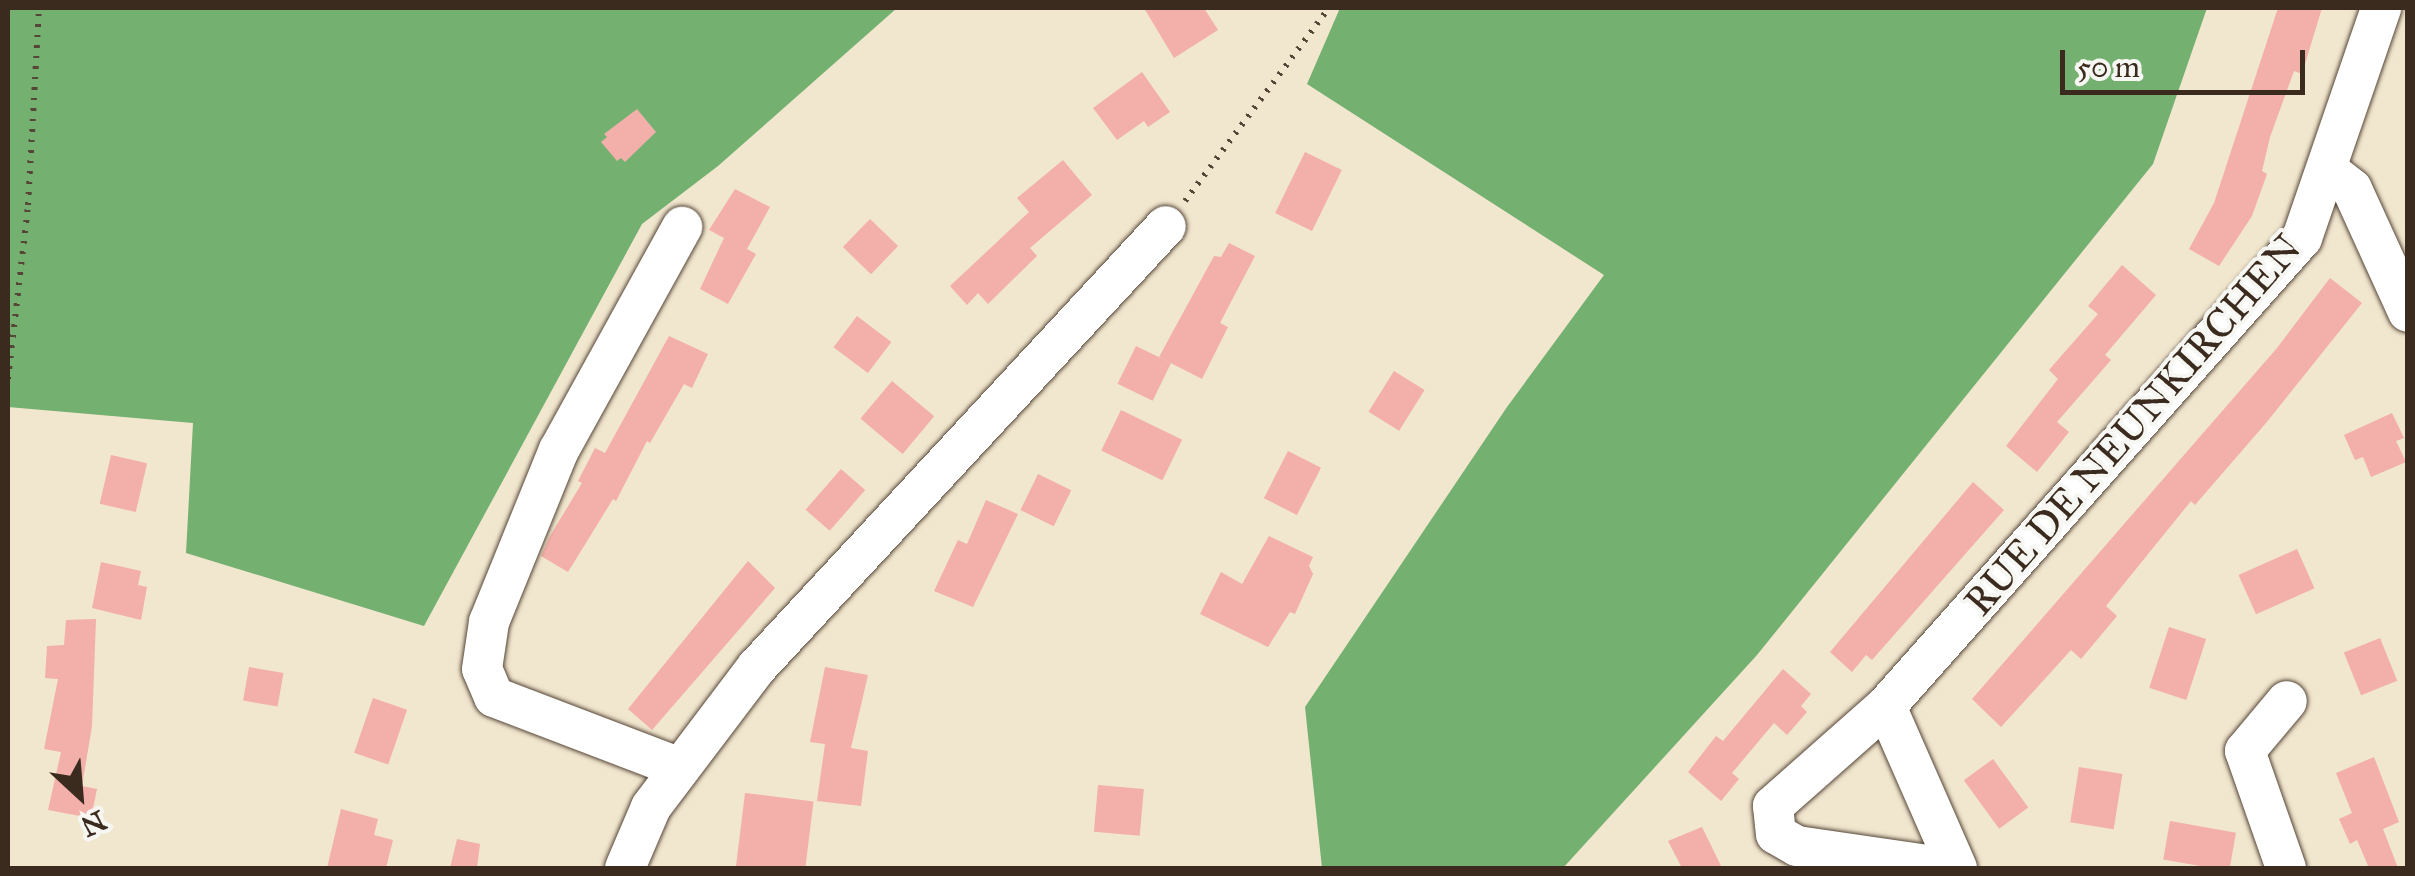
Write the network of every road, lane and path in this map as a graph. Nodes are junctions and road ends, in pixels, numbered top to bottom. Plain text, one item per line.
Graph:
1 (39, 8) edge
2 (1329, 8) edge
3 (2381, 8) edge
4 (2328, 171) junction
5 (1166, 226) joint
6 (682, 227) dead end
7 (2408, 312) edge
8 (8, 379) edge
9 (2287, 701) dead end
10 (1886, 706) junction
11 (680, 768) junction
12 (625, 868) edge
13 (1948, 868) edge
14 (1957, 868) edge
15 (2286, 868) edge

1 - 8 path
2 - 5 path
3 - 4 street, RUE DE NEUNKIRCHEN
4 - 7 street
4 - 10 street, RUE DE NEUNKIRCHEN
5 - 11 street
6 - 11 street
9 - 15 street
10 - 13 street, RUE DE NEUNKIRCHEN
10 - 14 street
11 - 12 street

